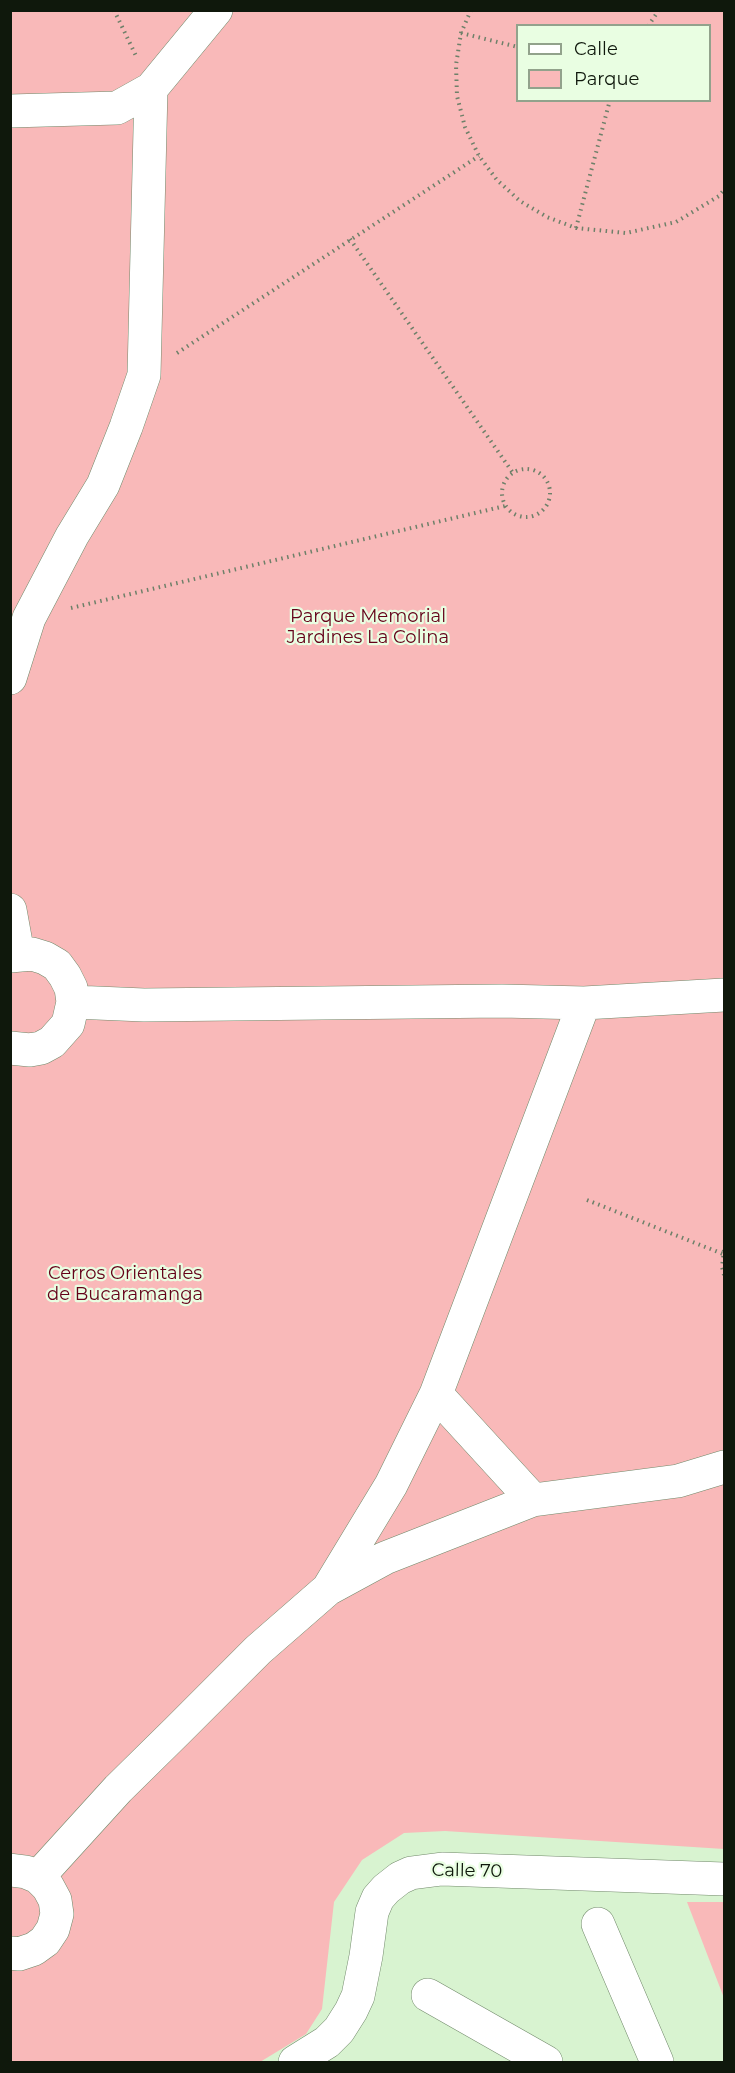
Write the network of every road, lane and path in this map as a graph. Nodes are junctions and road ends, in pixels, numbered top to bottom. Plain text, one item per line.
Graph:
1 (114, 10) edge
2 (216, 10) edge
3 (471, 10) edge
4 (659, 10) edge
5 (649, 24) edge
6 (461, 33) junction
7 (516, 47) edge
8 (151, 88) junction
9 (609, 102) edge
10 (10, 111) edge
11 (479, 156) junction
12 (724, 190) edge
13 (576, 228) junction
14 (350, 239) junction
15 (144, 375) junction
16 (513, 472) junction
17 (505, 506) junction
18 (29, 618) junction
19 (10, 678) edge
20 (10, 910) edge
21 (14, 955) edge
22 (724, 995) edge
23 (73, 1002) junction
24 (584, 1004) junction
25 (13, 1052) edge
26 (587, 1200) dead end
27 (724, 1252) edge
28 (724, 1275) edge
29 (436, 1394) junction
30 (724, 1467) edge
31 (533, 1500) junction
32 (328, 1589) junction
33 (24, 1874) edge
34 (724, 1879) edge
35 (598, 1924) dead end
36 (10, 1953) edge
37 (428, 1995) dead end
38 (295, 2062) edge
39 (546, 2062) edge
40 (657, 2062) edge

1 - 8 path
2 - 8 street
3 - 6 path
4 - 5 path
6 - 7 path
6 - 11 path
8 - 10 street
8 - 15 street
9 - 13 path
11 - 13 path
11 - 14 path
12 - 13 path
14 - 15 path
14 - 16 path
15 - 18 street
16 - 17 path
16 - 17 path
17 - 18 path
18 - 19 street
20 - 21 street
21 - 23 street
22 - 24 street
23 - 24 street
23 - 25 street
24 - 29 street
26 - 27 path
27 - 28 path
29 - 31 street
29 - 32 street
30 - 31 street
31 - 32 street
32 - 33 street
33 - 36 street
34 - 38 street, Calle 70
35 - 40 street
37 - 39 street

